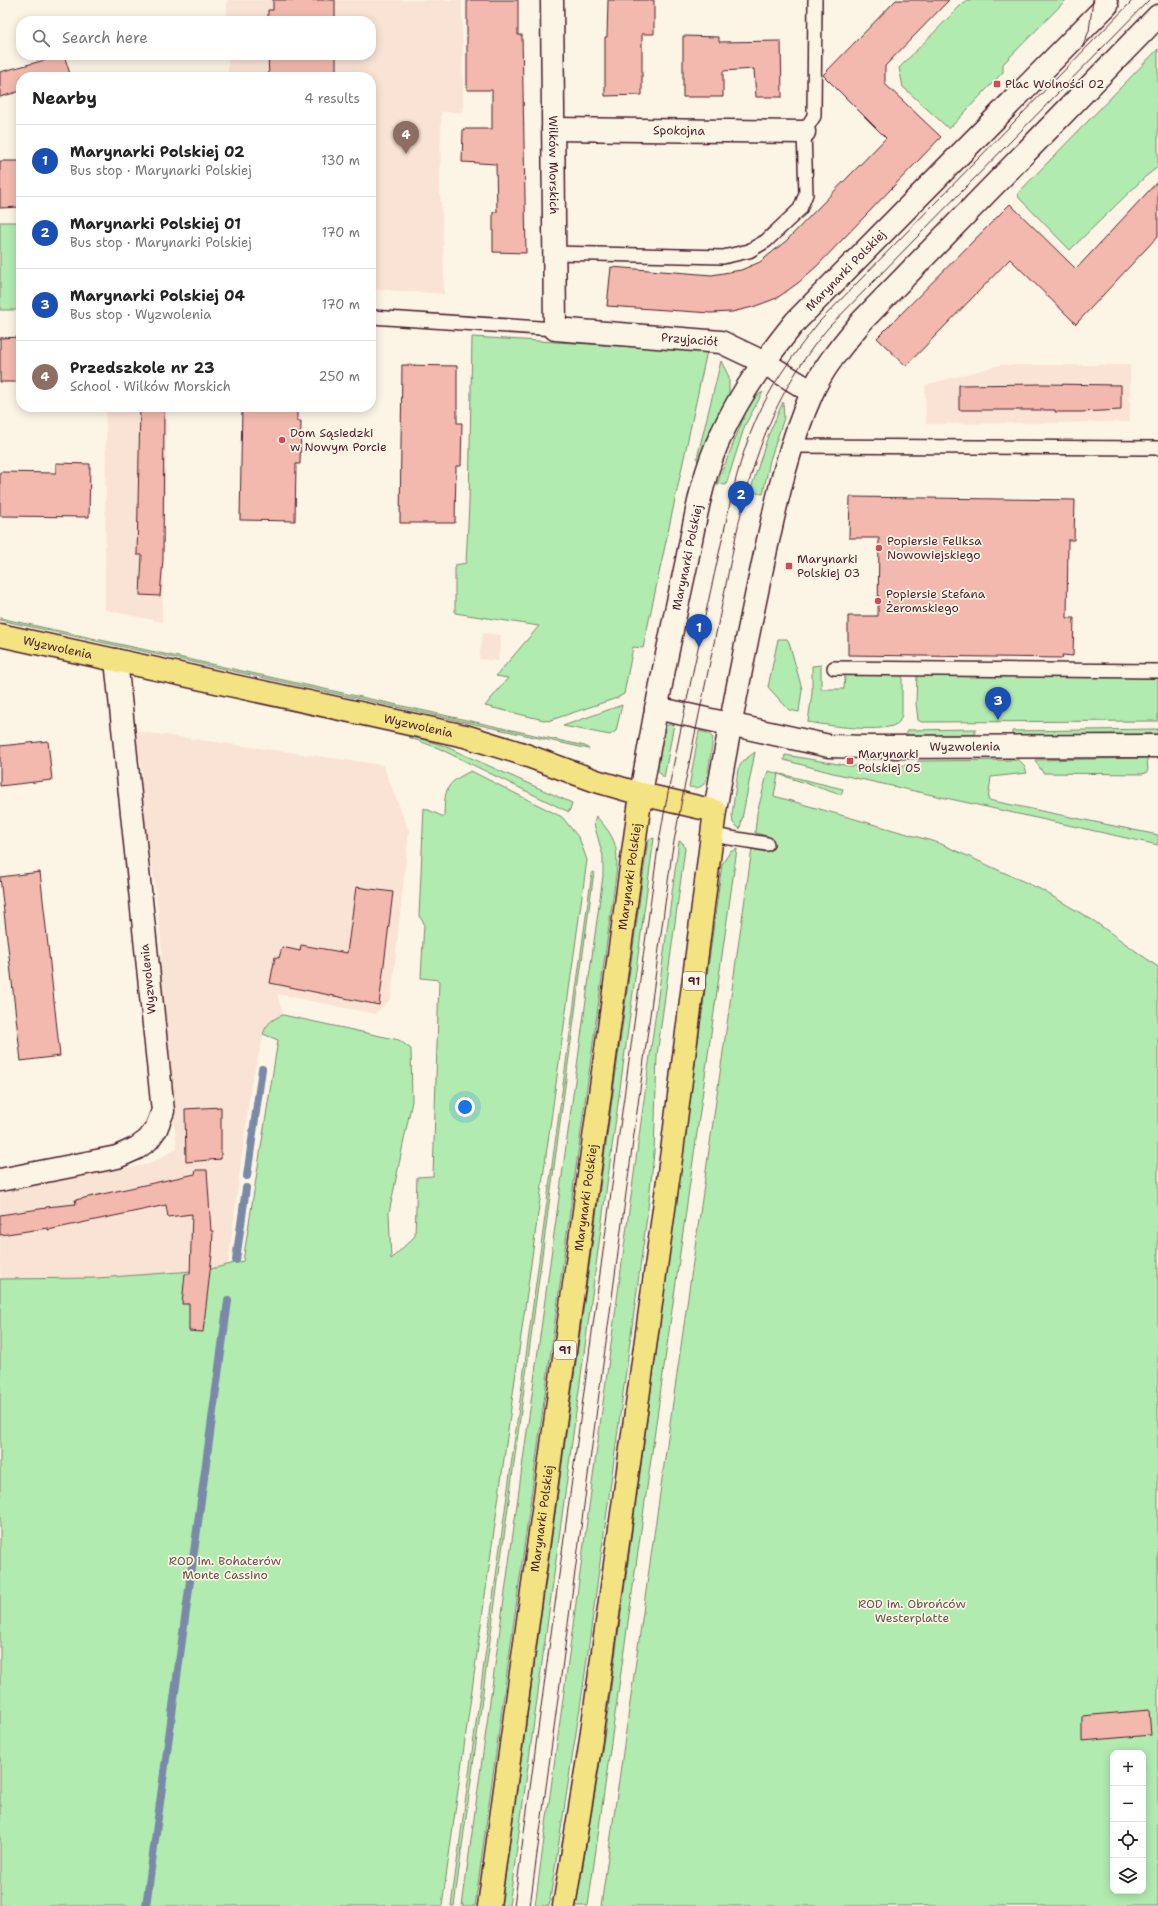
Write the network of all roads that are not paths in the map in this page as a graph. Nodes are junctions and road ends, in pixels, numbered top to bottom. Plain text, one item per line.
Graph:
1 (552, 0) edge
2 (815, 0) edge
3 (1108, 2) edge
4 (1158, 16) edge
5 (553, 129) junction
6 (804, 132) junction
7 (554, 253) junction
8 (376, 317) edge
9 (555, 330) junction
10 (763, 362) junction
11 (812, 392) junction
12 (792, 446) junction
13 (1158, 448) edge
14 (0, 635) edge
15 (116, 660) junction
16 (834, 668) dead end
17 (1158, 671) edge
18 (656, 708) junction
19 (730, 724) junction
20 (1158, 746) edge
21 (641, 794) junction
22 (715, 811) junction
23 (712, 835) junction
24 (767, 844) dead end
25 (0, 1180) edge
26 (489, 1906) edge
27 (564, 1906) edge

1 - 5 street, Wilków Morskich
2 - 6 lane
3 - 10 street, Marynarki Polskiej / 91
4 - 11 street, 91
5 - 6 street, Spokojna
5 - 7 street, Wilków Morskich
6 - 7 lane
7 - 9 street, Wilków Morskich
8 - 9 lane
9 - 10 street, Przyjaciół
10 - 11 street, Przyjaciół
10 - 18 street, Marynarki Polskiej / 91
11 - 12 street, 91
12 - 13 lane
12 - 19 street, 91
14 - 15 main road, Wyzwolenia
15 - 21 main road, Wyzwolenia
15 - 25 street, Wyzwolenia
16 - 17 lane
18 - 19 street, Wyzwolenia
18 - 21 street, Marynarki Polskiej / 91
19 - 20 street, Wyzwolenia
19 - 22 street, 91
21 - 22 main road, Wyzwolenia
21 - 26 main road, Marynarki Polskiej / 91
22 - 23 main road, 91
23 - 24 lane
23 - 27 main road, 91

